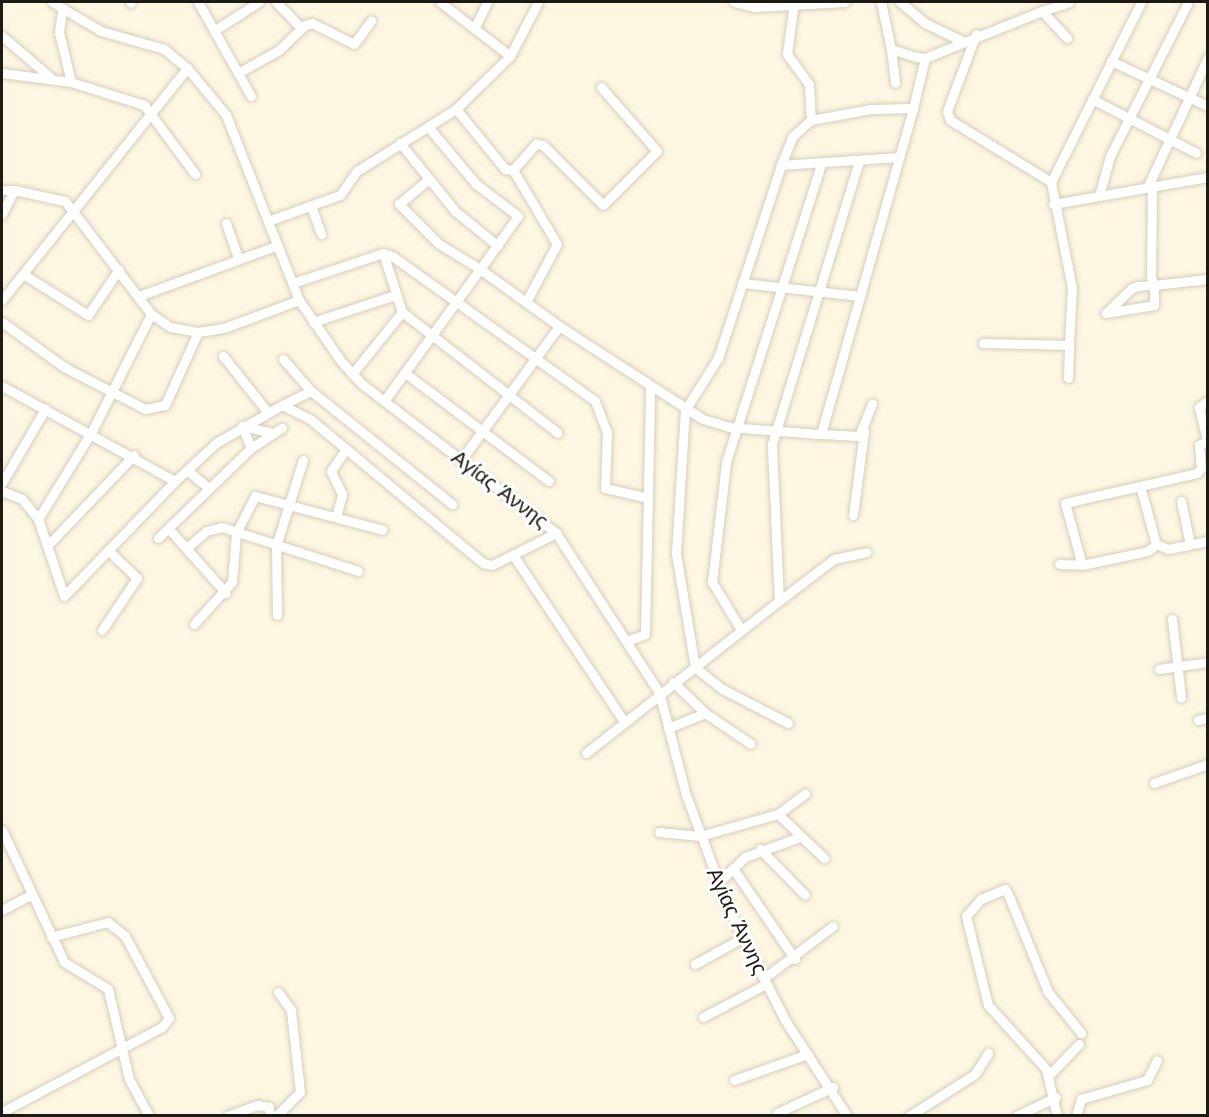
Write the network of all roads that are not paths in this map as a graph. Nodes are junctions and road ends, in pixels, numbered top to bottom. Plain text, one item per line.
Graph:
1 (52, 2) edge
2 (198, 2) edge
3 (259, 2) edge
4 (276, 2) edge
5 (440, 2) edge
6 (487, 2) edge
7 (538, 2) edge
8 (734, 2) edge
9 (845, 2) edge
10 (881, 2) edge
11 (900, 2) edge
12 (1069, 2) edge
13 (1141, 2) edge
14 (1188, 2) edge
15 (794, 3) edge
16 (1042, 11) junction
17 (62, 12) junction
18 (371, 21) dead end
19 (475, 27) junction
20 (302, 29) junction
21 (215, 30) junction
22 (976, 34) junction
23 (2, 36) edge
24 (1067, 38) dead end
25 (962, 41) junction
26 (891, 49) junction
27 (510, 56) junction
28 (1208, 57) edge
29 (925, 58) junction
30 (1111, 61) junction
31 (187, 68) junction
32 (2, 73) edge
33 (238, 73) junction
34 (52, 78) junction
35 (71, 82) junction
36 (895, 83) dead end
37 (1148, 83) junction
38 (601, 87) dead end
39 (251, 96) dead end
40 (1188, 97) junction
41 (1092, 99) junction
42 (1208, 106) edge
43 (913, 108) junction
44 (456, 109) junction
45 (150, 116) junction
46 (1129, 118) junction
47 (811, 120) junction
48 (429, 128) junction
49 (1167, 137) junction
50 (400, 143) junction
51 (1196, 153) dead end
52 (899, 157) junction
53 (860, 162) junction
54 (821, 164) junction
55 (781, 165) junction
56 (513, 170) junction
57 (195, 174) dead end
58 (1208, 177) edge
59 (429, 179) junction
60 (1051, 182) junction
61 (1149, 188) junction
62 (2, 190) edge
63 (14, 190) junction
64 (1099, 196) junction
65 (1053, 204) junction
66 (311, 206) junction
67 (71, 210) junction
68 (2, 214) edge
69 (268, 221) junction
70 (226, 223) dead end
71 (321, 234) dead end
72 (278, 245) junction
73 (498, 246) junction
74 (383, 253) junction
75 (238, 258) junction
76 (119, 269) junction
77 (480, 269) junction
78 (23, 274) junction
79 (1208, 279) edge
80 (293, 283) junction
81 (742, 283) junction
82 (1154, 285) junction
83 (781, 291) junction
84 (819, 292) junction
85 (139, 296) junction
86 (395, 296) junction
87 (860, 296) junction
88 (2, 300) edge
89 (299, 300) junction
90 (526, 302) junction
91 (455, 304) junction
92 (402, 312) junction
93 (151, 314) junction
94 (2, 322) edge
95 (313, 322) junction
96 (559, 326) junction
97 (198, 332) junction
98 (431, 336) junction
99 (983, 343) dead end
100 (1070, 345) junction
101 (223, 356) dead end
102 (536, 358) junction
103 (283, 359) dead end
104 (405, 373) junction
105 (352, 374) junction
106 (1068, 378) dead end
107 (2, 386) edge
108 (650, 386) junction
109 (311, 391) junction
110 (112, 392) junction
111 (508, 397) junction
112 (384, 401) junction
113 (1208, 401) edge
114 (872, 404) dead end
115 (282, 405) junction
116 (45, 409) junction
117 (685, 410) junction
118 (266, 411) junction
119 (242, 426) junction
120 (733, 427) junction
121 (282, 428) dead end
122 (776, 431) junction
123 (864, 431) junction
124 (482, 432) junction
125 (90, 433) junction
126 (273, 433) junction
127 (558, 433) dead end
128 (821, 434) junction
129 (1207, 440) edge
130 (250, 448) junction
131 (346, 448) junction
132 (134, 455) junction
133 (303, 460) dead end
134 (460, 460) junction
135 (187, 470) junction
136 (175, 481) junction
137 (549, 481) dead end
138 (2, 483) edge
139 (1140, 486) junction
140 (207, 487) junction
141 (2, 491) edge
142 (648, 498) junction
143 (1181, 501) dead end
144 (452, 504) dead end
145 (288, 505) junction
146 (853, 515) dead end
147 (336, 517) junction
148 (38, 519) junction
149 (168, 528) junction
150 (383, 531) dead end
151 (236, 533) junction
152 (556, 533) junction
153 (158, 538) dead end
154 (1208, 541) edge
155 (1156, 544) junction
156 (1190, 544) junction
157 (48, 545) junction
158 (189, 546) junction
159 (276, 546) junction
160 (109, 550) junction
161 (866, 552) dead end
162 (513, 555) junction
163 (1059, 564) dead end
164 (1082, 565) junction
165 (358, 571) dead end
166 (226, 593) junction
167 (779, 601) junction
168 (277, 615) dead end
169 (1172, 619) dead end
170 (194, 624) dead end
171 (740, 628) junction
172 (102, 630) dead end
173 (626, 641) junction
174 (1208, 663) edge
175 (695, 667) junction
176 (1178, 667) junction
177 (1159, 669) dead end
178 (673, 682) junction
179 (659, 692) junction
180 (1181, 698) dead end
181 (705, 713) junction
182 (623, 720) junction
183 (788, 723) dead end
184 (668, 728) junction
185 (751, 744) dead end
186 (586, 753) dead end
187 (1208, 764) edge
188 (1154, 783) dead end
189 (804, 794) dead end
190 (778, 814) junction
191 (2, 830) edge
192 (659, 832) dead end
193 (700, 836) junction
194 (800, 837) junction
195 (760, 849) junction
196 (824, 858) dead end
197 (734, 870) junction
198 (718, 884) junction
199 (32, 894) junction
200 (805, 895) dead end
201 (2, 910) edge
202 (833, 926) dead end
203 (51, 937) junction
204 (742, 938) junction
205 (795, 959) junction
206 (695, 964) dead end
207 (765, 981) junction
208 (278, 992) dead end
209 (703, 1017) dead end
210 (1081, 1033) dead end
211 (1079, 1044) dead end
212 (124, 1048) junction
213 (988, 1053) dead end
214 (808, 1054) junction
215 (1157, 1060) dead end
216 (1049, 1075) junction
217 (734, 1080) dead end
218 (833, 1087) junction
219 (1056, 1097) junction
220 (2, 1112) edge
221 (777, 1113) dead end
222 (149, 1116) edge
223 (227, 1116) edge
224 (270, 1116) edge
225 (276, 1116) edge
226 (847, 1116) edge
227 (909, 1116) edge
228 (1016, 1116) edge
229 (1057, 1116) edge
230 (1076, 1116) edge

1 - 17 street, Αγίας Άννης
2 - 21 street
3 - 21 street
4 - 20 street
5 - 19 street
6 - 19 street
7 - 27 street
8 - 15 street
9 - 15 street
10 - 26 street
11 - 25 street
12 - 16 street
13 - 30 street
14 - 37 street
15 - 47 street
16 - 22 street
16 - 24 street
17 - 31 street, Αγίας Άννης
17 - 35 street
18 - 20 street
19 - 27 street
20 - 33 street
21 - 33 street
22 - 25 street
22 - 60 street
23 - 34 street
25 - 29 street
26 - 29 street
26 - 36 street
27 - 44 street
28 - 40 street
29 - 43 street
30 - 37 street
30 - 41 street
31 - 45 street
31 - 69 street, Αγίας Άννης
32 - 34 street
33 - 39 street
34 - 35 street
35 - 45 street
37 - 40 street
37 - 46 street
38 - 56 street
40 - 42 street
40 - 49 street
41 - 46 street
41 - 60 street
43 - 47 street
43 - 52 street
44 - 48 street
44 - 56 street
45 - 57 street
45 - 67 street
46 - 49 street
46 - 64 street
47 - 55 street
48 - 50 street
48 - 73 street
49 - 51 street
49 - 61 street
50 - 59 street
50 - 66 street
52 - 53 street
52 - 87 street
53 - 54 street
53 - 84 street
54 - 55 street
54 - 83 street
55 - 81 street
56 - 90 street
58 - 61 street
59 - 73 street
59 - 77 street
60 - 65 street
61 - 64 street
61 - 82 street
62 - 63 street
63 - 67 street
63 - 68 street
64 - 65 street
65 - 100 street
66 - 69 street
66 - 71 street
67 - 76 street
67 - 78 street
69 - 72 street, Αγίας Άννης
70 - 75 street
72 - 75 street
72 - 80 street, Αγίας Άννης
73 - 77 street
74 - 80 street
74 - 86 street
74 - 91 street
75 - 85 street
76 - 78 street
76 - 85 street
77 - 90 street
77 - 91 street
78 - 88 street
79 - 82 street
80 - 89 street, Αγίας Άννης
81 - 83 street
81 - 117 street
82 - 82 street
83 - 84 street
83 - 120 street
84 - 87 street
84 - 122 street
85 - 93 street
86 - 92 street
86 - 95 street
87 - 128 street
89 - 95 street, Αγίας Άννης
89 - 97 street
90 - 96 street
91 - 98 street
91 - 102 street
92 - 98 street
92 - 105 street
93 - 97 street
93 - 110 street
94 - 110 street
95 - 105 street, Αγίας Άννης
96 - 102 street
96 - 108 street
97 - 110 street
98 - 104 street
98 - 111 street
99 - 100 street
100 - 106 street
101 - 118 street
102 - 111 street
102 - 142 street
103 - 109 street
104 - 112 street
104 - 124 street
105 - 112 street, Αγίας Άννης
107 - 116 street
108 - 117 street
108 - 142 street
109 - 115 street
109 - 144 street
110 - 125 street
111 - 124 street
111 - 127 street
112 - 134 street, Αγίας Άννης
113 - 129 street
114 - 123 street
115 - 118 street
115 - 131 street
116 - 125 street
116 - 138 street
117 - 120 street
117 - 175 street
118 - 119 street
119 - 126 street
119 - 130 street
119 - 135 street
120 - 122 street
120 - 171 street
121 - 126 street
122 - 128 street
122 - 167 street
123 - 128 street
123 - 146 street
124 - 134 street
124 - 137 street
125 - 132 street
125 - 148 street
126 - 130 street
129 - 139 street
130 - 140 street
131 - 147 street
131 - 162 street
132 - 136 street
132 - 157 street
133 - 145 street
134 - 152 street, Αγίας Άννης
135 - 136 street
135 - 140 street
136 - 160 street
139 - 155 street
139 - 164 street
140 - 149 street
141 - 148 street
142 - 173 street
143 - 156 street
145 - 147 street
145 - 151 street
145 - 159 street
147 - 150 street
148 - 157 street
149 - 153 street
149 - 158 street
151 - 158 street
151 - 159 street
151 - 166 street
152 - 162 street
152 - 173 street, Αγίας Άννης
154 - 156 street
155 - 156 street
155 - 164 street
157 - 160 street
158 - 166 street
159 - 165 street
159 - 168 street
160 - 172 street
161 - 167 street
162 - 182 street
163 - 164 street
166 - 170 street
167 - 171 street
169 - 176 street
171 - 175 street
173 - 179 street, Αγίας Άννης
174 - 176 street
175 - 178 street
175 - 183 street
176 - 177 street
176 - 180 street
178 - 179 street
178 - 181 street
179 - 182 street
179 - 184 street, Αγίας Άννης
181 - 184 street
181 - 185 street
182 - 186 street
184 - 193 street, Αγίας Άννης
187 - 188 street
189 - 190 street
190 - 193 street
190 - 194 street
191 - 199 street
192 - 193 street
193 - 198 street, Αγίας Άννης
194 - 195 street
194 - 196 street
195 - 197 street
195 - 200 street
197 - 198 street
197 - 205 street
198 - 204 street, Αγίας Άννης
199 - 201 street
199 - 203 street
202 - 205 street
203 - 212 street
203 - 212 street
204 - 206 street
204 - 207 street, Αγίας Άννης
205 - 207 street
207 - 209 street
207 - 214 street, Αγίας Άννης
208 - 225 street
210 - 216 street
211 - 216 street
212 - 220 street
212 - 222 street
213 - 227 street
214 - 217 street
214 - 218 street, Αγίας Άννης
215 - 230 street
216 - 219 street
218 - 221 street
218 - 226 street, Αγίας Άννης
219 - 228 street
219 - 229 street
223 - 224 street

